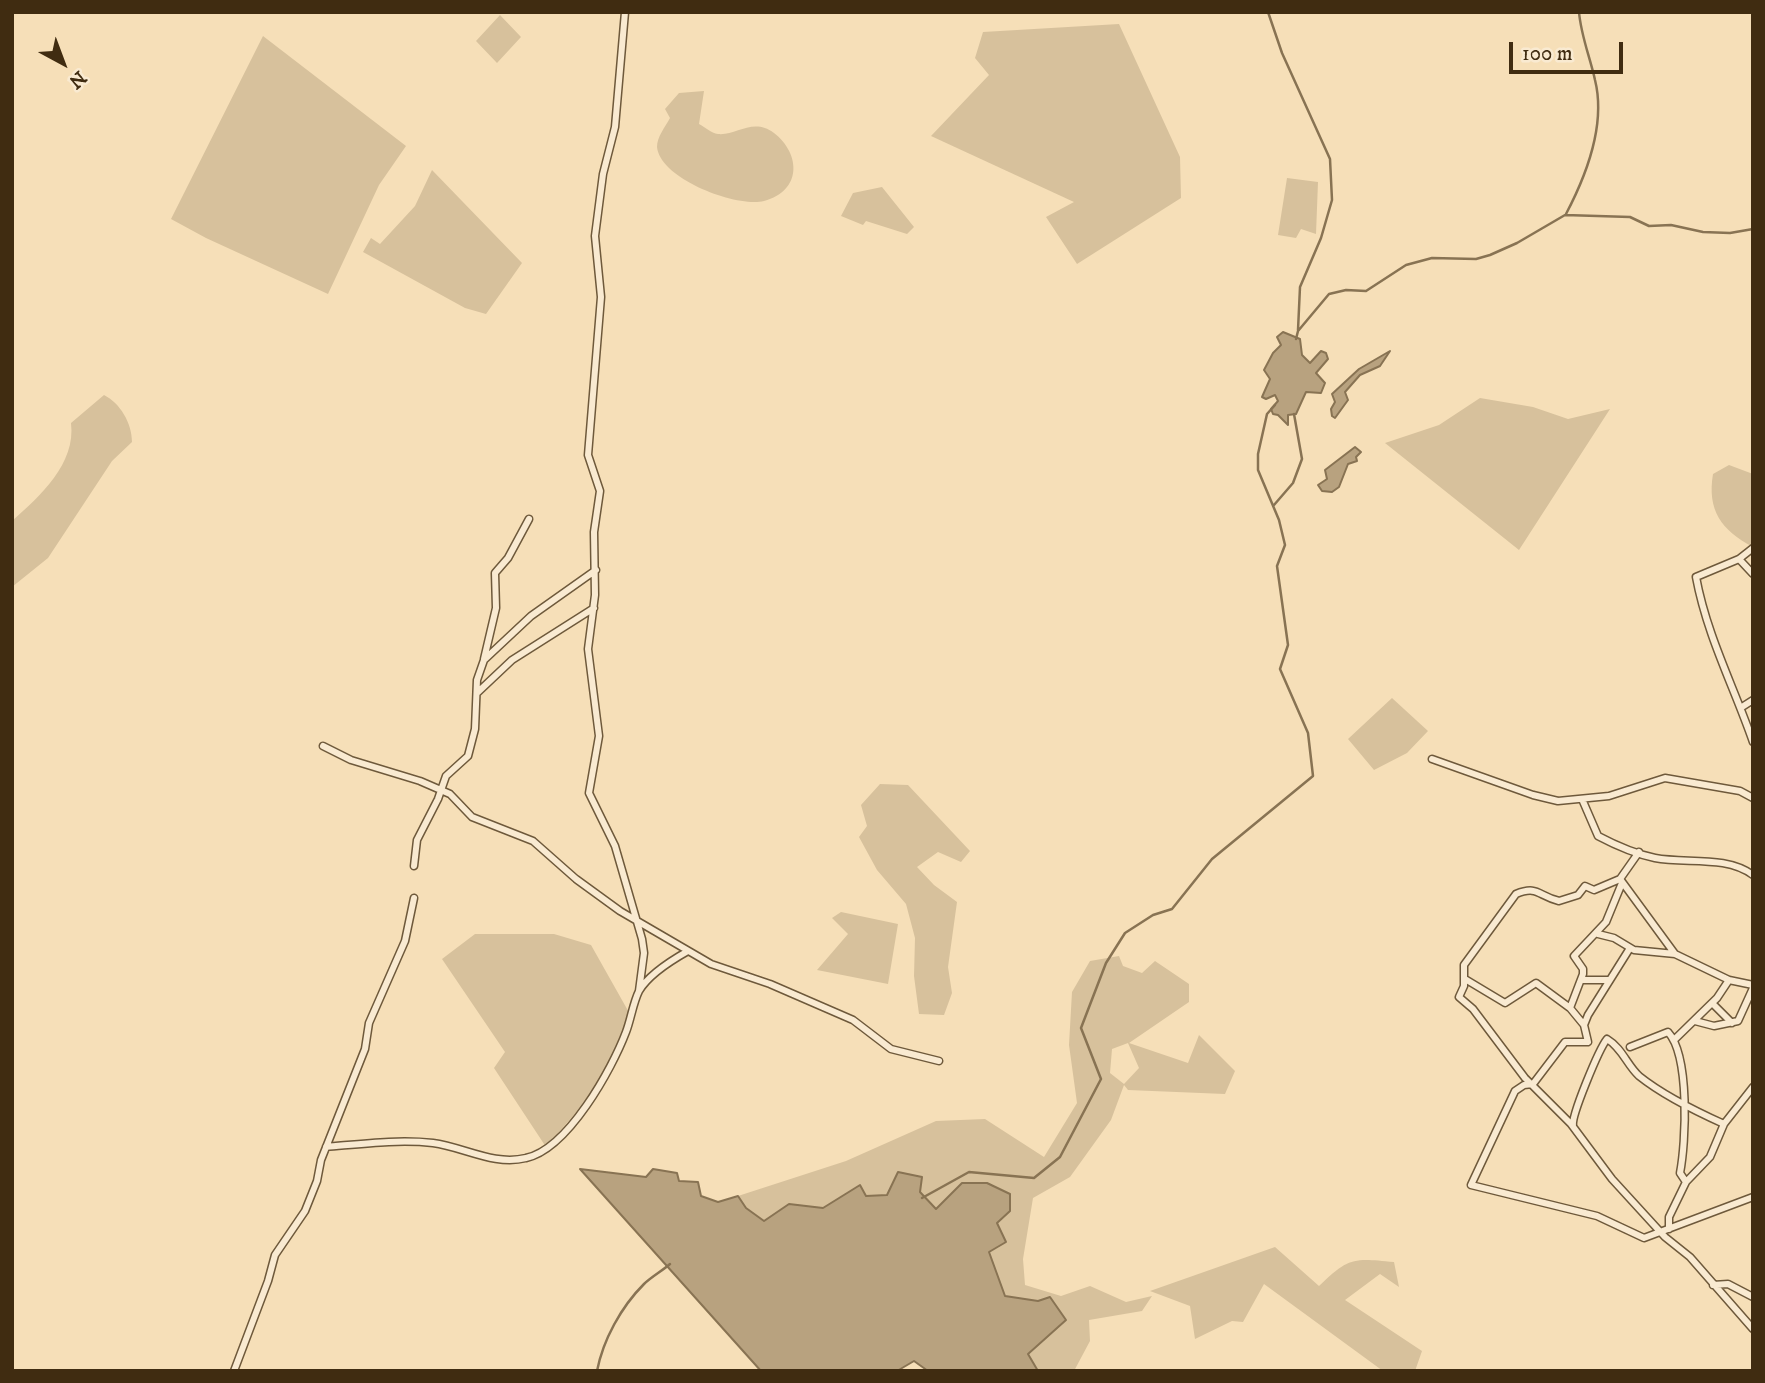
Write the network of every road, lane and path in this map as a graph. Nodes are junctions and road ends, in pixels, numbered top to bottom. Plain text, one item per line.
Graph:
1 (625, 12) edge
2 (529, 519) dead end
3 (1753, 548) edge
4 (1739, 559) junction
5 (596, 570) junction
6 (1753, 574) edge
7 (594, 608) junction
8 (484, 660) junction
9 (477, 693) junction
10 (1753, 700) edge
11 (1742, 707) junction
12 (1753, 743) edge
13 (323, 746) dead end
14 (1432, 759) dead end
15 (442, 790) junction
16 (1753, 798) edge
17 (1583, 799) junction
18 (1639, 852) junction
19 (414, 866) dead end
20 (1753, 874) edge
21 (1621, 881) junction
22 (414, 898) dead end
23 (638, 922) junction
24 (1598, 934) junction
25 (1630, 948) junction
26 (688, 951) junction
27 (1675, 954) junction
28 (1465, 979) junction
29 (1581, 980) junction
30 (1608, 980) junction
31 (1729, 980) junction
32 (1753, 986) edge
33 (639, 991) junction
34 (1712, 1003) junction
35 (1570, 1008) junction
36 (1695, 1021) junction
37 (1732, 1023) junction
38 (1584, 1025) junction
39 (1674, 1041) junction
40 (1630, 1047) dead end
41 (939, 1061) dead end
42 (1533, 1084) junction
43 (1753, 1087) edge
44 (1687, 1106) junction
45 (1724, 1124) junction
46 (1574, 1128) junction
47 (326, 1147) junction
48 (1686, 1182) junction
49 (1753, 1197) edge
50 (1669, 1229) junction
51 (1660, 1232) junction
52 (1713, 1285) junction
53 (1753, 1297) edge
54 (1753, 1329) edge
55 (234, 1371) edge

1 - 5 street
2 - 8 street
3 - 4 street
4 - 6 street
4 - 11 street
5 - 7 street
5 - 8 street
7 - 9 street
7 - 23 street
8 - 9 street
9 - 15 street
10 - 11 street
11 - 12 street
13 - 15 street
14 - 17 street
15 - 19 street
15 - 23 street
16 - 17 street
17 - 18 street
18 - 20 street
18 - 21 street
21 - 24 street
21 - 27 street
21 - 28 street
22 - 47 street
23 - 26 street
23 - 33 street
24 - 25 street
24 - 29 street
25 - 27 street
25 - 30 street
26 - 33 street
26 - 41 street
27 - 31 street
28 - 35 street
28 - 42 street
29 - 30 street
29 - 35 street
30 - 38 street
31 - 32 street
31 - 34 street
32 - 37 street
33 - 47 street
34 - 36 street
34 - 37 street
35 - 38 street
36 - 37 street
36 - 39 street
38 - 42 street
39 - 40 street
39 - 44 street
42 - 46 street
42 - 51 street
43 - 45 street
44 - 45 street
44 - 46 street
44 - 48 street
45 - 48 street
46 - 51 street
47 - 55 street
48 - 50 street
49 - 50 street
50 - 51 street
51 - 52 street
52 - 53 street
52 - 54 street

